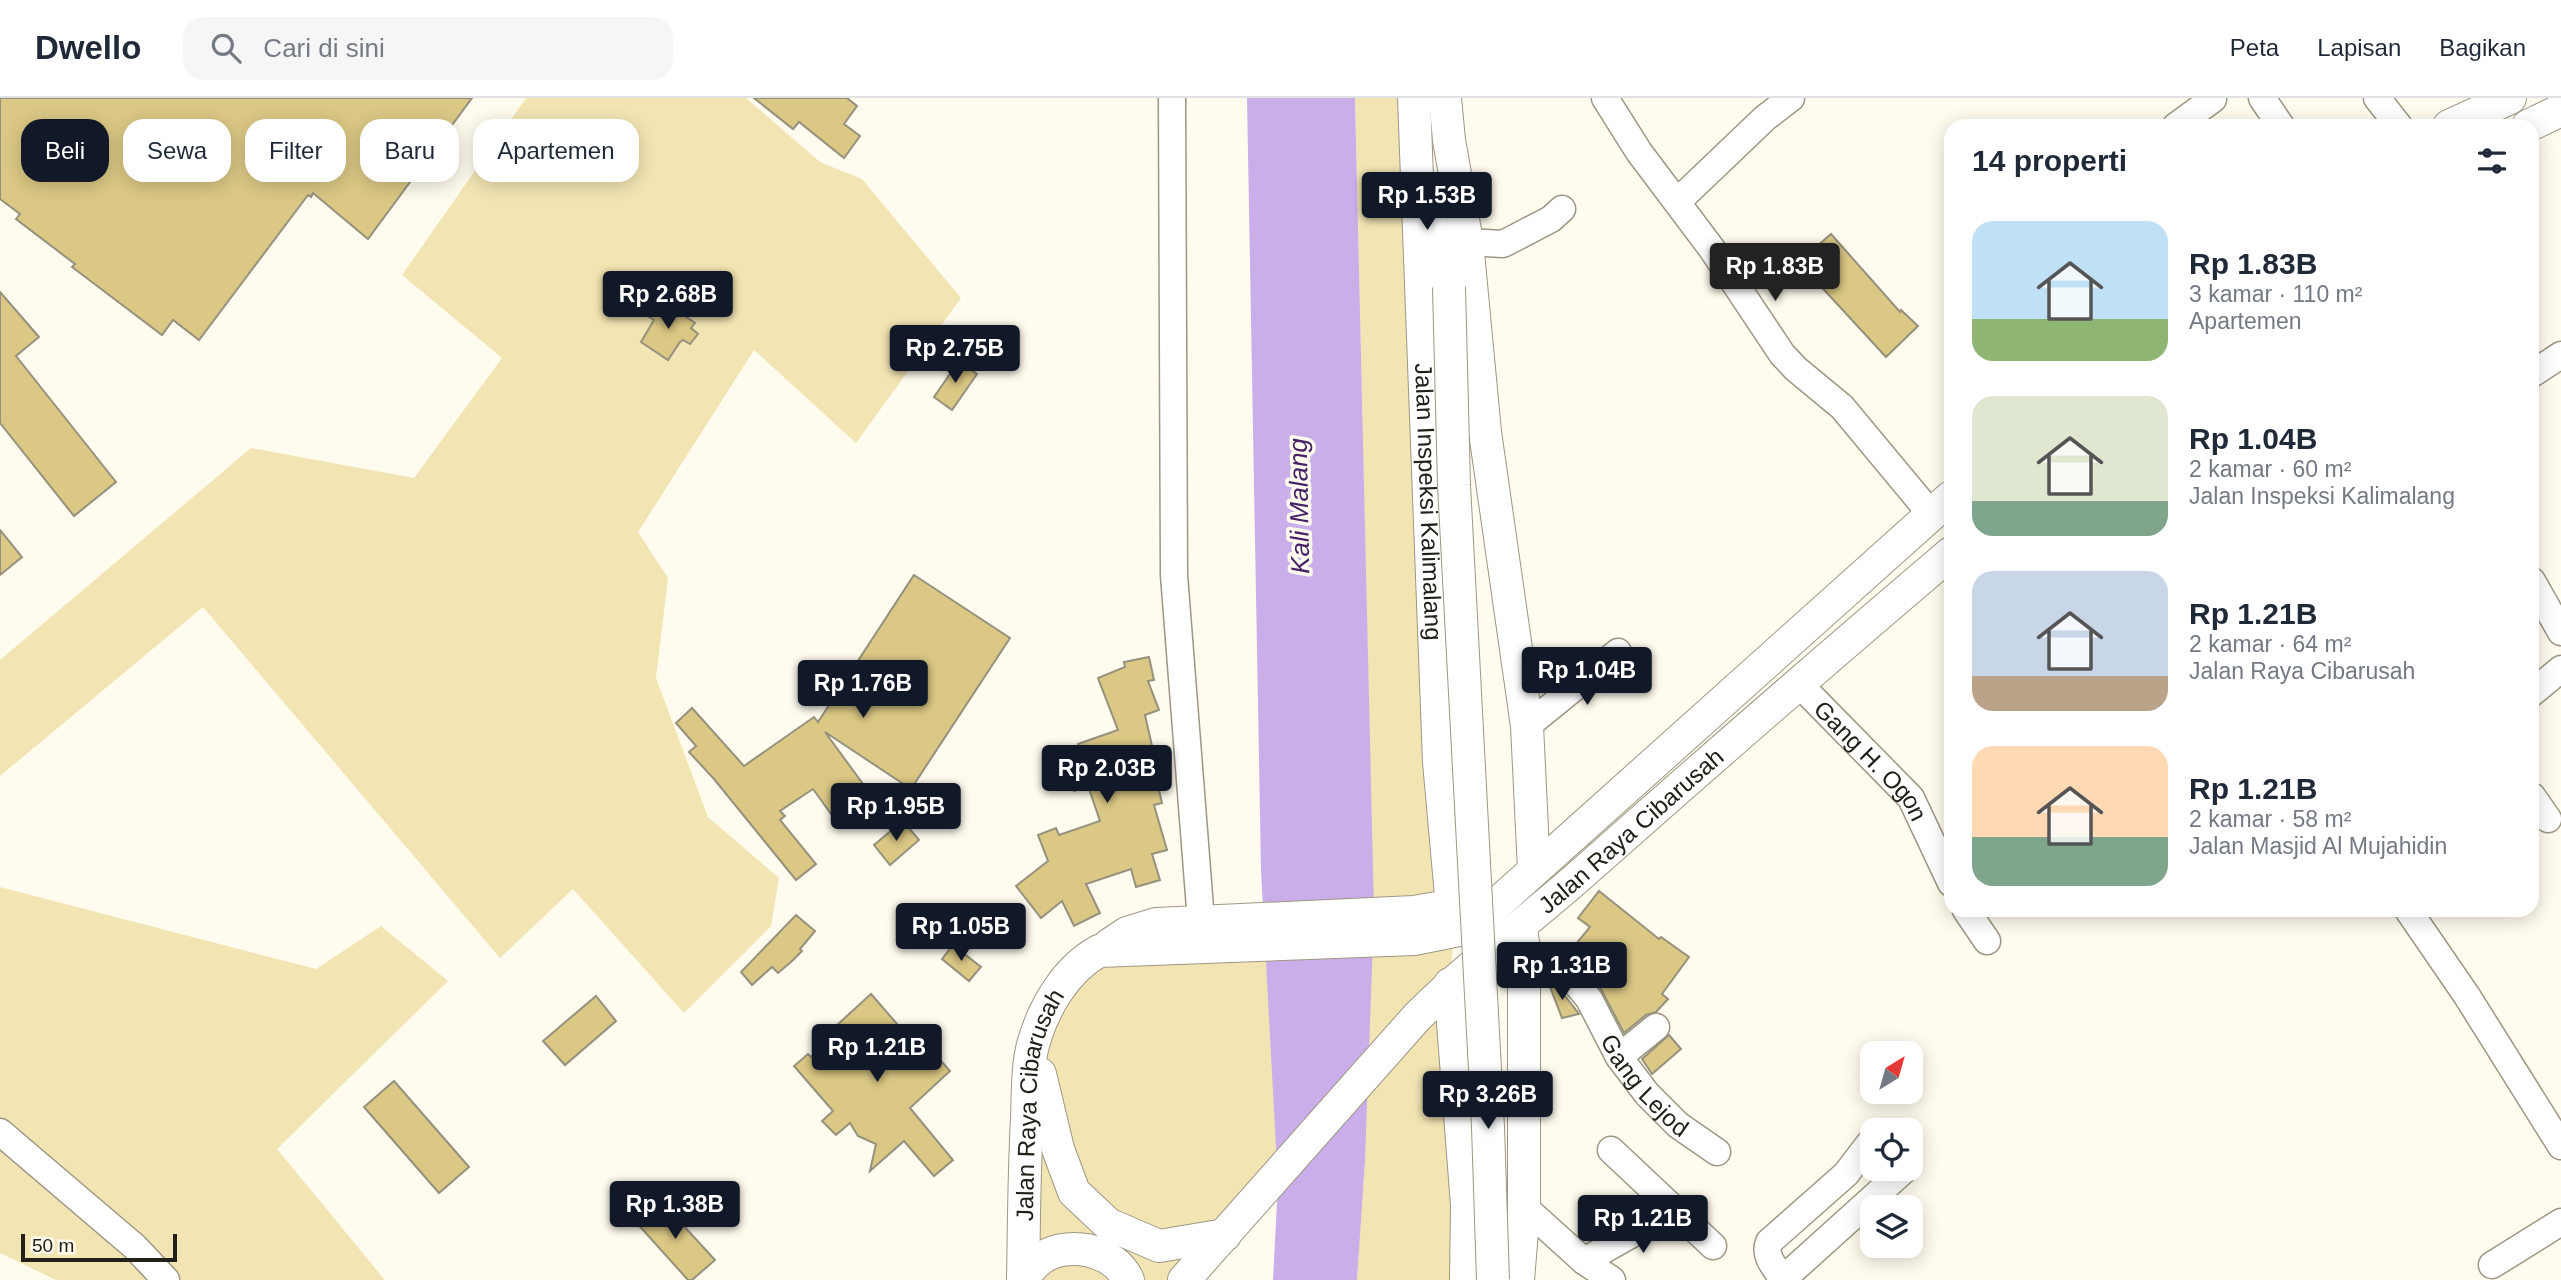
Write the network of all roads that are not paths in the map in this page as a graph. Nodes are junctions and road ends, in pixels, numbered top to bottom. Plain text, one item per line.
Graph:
1 (1172, 98) edge
2 (1414, 98) edge
3 (1445, 98) edge
4 (1605, 98) edge
5 (1791, 98) edge
6 (2262, 98) edge
7 (2377, 98) edge
8 (2510, 98) edge
9 (2213, 99) edge
10 (2561, 110) edge
11 (2186, 119) edge
12 (2276, 119) edge
13 (2394, 119) edge
14 (2464, 119) edge
15 (2539, 121) edge
16 (1419, 185) junction
17 (1459, 195) junction
18 (1677, 202) junction
19 (1562, 209) dead end
20 (1467, 242) junction
21 (1448, 282) junction
22 (2561, 355) edge
23 (2539, 369) edge
24 (1941, 506) edge
25 (1944, 559) edge
26 (2539, 593) edge
27 (2561, 632) edge
28 (1618, 652) dead end
29 (2561, 669) edge
30 (1798, 683) junction
31 (2539, 687) edge
32 (1527, 726) junction
33 (2539, 806) edge
34 (2548, 819) dead end
35 (1944, 868) edge
36 (1525, 879) junction
37 (1452, 907) junction
38 (1971, 917) edge
39 (2413, 917) edge
40 (1200, 921) junction
41 (1414, 925) junction
42 (1245, 933) junction
43 (1523, 939) junction
44 (1987, 941) dead end
45 (1099, 951) junction
46 (1450, 984) junction
47 (1656, 1027) dead end
48 (1033, 1045) junction
49 (1619, 1056) junction
50 (0, 1132) edge
51 (2561, 1146) edge
52 (1611, 1150) dead end
53 (1717, 1152) dead end
54 (1860, 1156) edge
55 (1892, 1181) edge
56 (1667, 1203) junction
57 (1467, 1205) junction
58 (1524, 1207) junction
59 (2561, 1222) edge
60 (1225, 1235) junction
61 (1713, 1246) dead end
62 (1584, 1261) junction
63 (2492, 1265) dead end
64 (1023, 1279) edge
65 (166, 1280) edge
66 (1128, 1280) edge
67 (1184, 1280) edge
68 (1466, 1280) edge
69 (1493, 1280) edge
70 (1518, 1280) edge
71 (1612, 1280) edge
72 (1783, 1280) edge

1 - 40 street
2 - 16 main road, Jalan Inspeksi Kalimalang
3 - 17 main road
4 - 18 street
5 - 18 street
6 - 12 street
7 - 13 street
8 - 14 main road
9 - 11 street
10 - 15 main road
16 - 21 main road
16 - 37 main road, Jalan Inspeksi Kalimalang
17 - 20 main road
17 - 21 main road
18 - 24 street
19 - 20 street
20 - 32 main road
21 - 69 main road, bridge
22 - 23 street
24 - 36 main road, Jalan Raya Cibarusah
25 - 30 main road, Jalan Raya Cibarusah
26 - 27 street
28 - 32 street
29 - 31 street
30 - 35 street, Gang H. Ogon
30 - 43 main road, Jalan Raya Cibarusah
32 - 36 main road
33 - 34 street
36 - 37 main road, Jalan Raya Cibarusah
36 - 41 main road, Jalan Raya Cibarusah
37 - 41 main road, Jalan Raya Cibarusah
38 - 44 street
39 - 51 street
40 - 42 main road, Jalan Raya Cibarusah
40 - 45 main road, Jalan Raya Cibarusah
41 - 42 main road, Jalan Raya Cibarusah
42 - 45 main road, Jalan Raya Cibarusah
43 - 46 main road, Jalan Raya Cibarusah
43 - 49 street, Gang Lejod
43 - 58 main road
45 - 48 main road, Jalan Raya Cibarusah
46 - 57 main road
46 - 60 main road, Jalan Raya Cibarusah
47 - 49 street
48 - 60 main road
48 - 64 main road, Jalan Raya Cibarusah
49 - 53 street, Gang Lejod
50 - 65 street
52 - 56 street
54 - 72 street
55 - 72 street
56 - 61 street
56 - 62 street
57 - 58 main road
57 - 68 main road
58 - 62 street
58 - 70 main road
59 - 63 street
60 - 67 main road, Jalan Raya Cibarusah
62 - 71 street
64 - 66 main road

